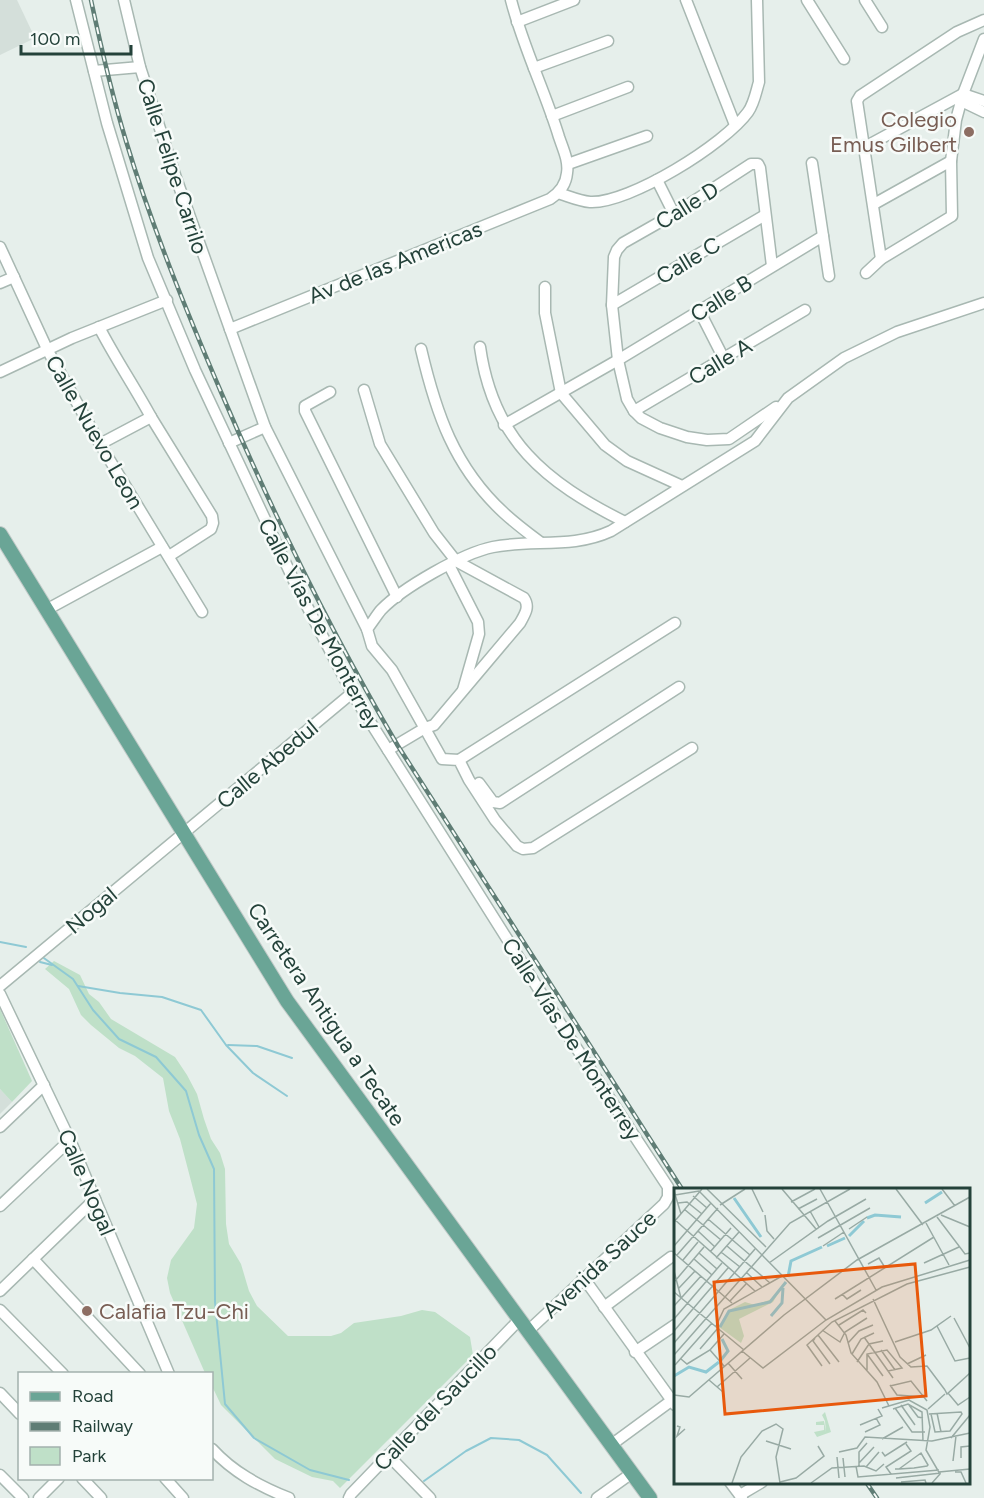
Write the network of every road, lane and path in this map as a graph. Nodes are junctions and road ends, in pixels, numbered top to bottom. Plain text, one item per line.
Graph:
1 (76, 0) edge
2 (124, 0) edge
3 (511, 0) edge
4 (574, 0) edge
5 (686, 0) edge
6 (757, 0) edge
7 (807, 0) edge
8 (865, 0) edge
9 (984, 20) edge
10 (517, 22) junction
11 (882, 27) dead end
12 (984, 39) edge
13 (608, 41) dead end
14 (844, 59) dead end
15 (140, 67) junction
16 (534, 68) junction
17 (94, 71) junction
18 (628, 87) dead end
19 (959, 98) junction
20 (984, 101) edge
21 (984, 112) edge
22 (552, 116) junction
23 (735, 125) junction
24 (647, 136) dead end
25 (865, 147) junction
26 (951, 161) junction
27 (812, 163) dead end
28 (568, 164) junction
29 (657, 180) junction
30 (558, 193) junction
31 (874, 204) junction
32 (674, 214) junction
33 (765, 215) junction
34 (823, 236) junction
35 (0, 247) edge
36 (881, 260) junction
37 (772, 266) junction
38 (866, 273) dead end
39 (829, 276) dead end
40 (14, 277) junction
41 (0, 283) edge
42 (545, 287) dead end
43 (167, 300) junction
44 (984, 303) edge
45 (612, 305) junction
46 (805, 310) dead end
47 (700, 312) junction
48 (99, 327) junction
49 (230, 329) junction
50 (480, 347) dead end
51 (421, 348) dead end
52 (48, 351) junction
53 (724, 359) junction
54 (618, 360) junction
55 (0, 372) edge
56 (364, 390) dead end
57 (330, 392) dead end
58 (561, 393) junction
59 (788, 398) junction
60 (633, 411) junction
61 (151, 417) junction
62 (504, 425) junction
63 (265, 427) junction
64 (229, 443) junction
65 (100, 444) junction
66 (682, 486) junction
67 (625, 522) junction
68 (0, 534) edge
69 (540, 542) junction
70 (165, 551) junction
71 (452, 563) junction
72 (397, 597) junction
73 (46, 610) junction
74 (202, 612) dead end
75 (675, 623) dead end
76 (367, 629) junction
77 (679, 687) dead end
78 (352, 693) junction
79 (462, 693) junction
80 (425, 728) junction
81 (692, 748) dead end
82 (388, 750) junction
83 (462, 764) junction
84 (183, 835) junction
85 (0, 986) edge
86 (0, 993) edge
87 (44, 1085) junction
88 (0, 1127) edge
89 (70, 1140) junction
90 (669, 1197) joint
91 (95, 1199) junction
92 (0, 1206) edge
93 (671, 1257) dead end
94 (33, 1259) junction
95 (583, 1278) junction
96 (0, 1291) edge
97 (604, 1307) junction
98 (0, 1310) edge
99 (523, 1325) junction
100 (674, 1326) edge
101 (635, 1352) junction
102 (61, 1372) edge
103 (138, 1372) edge
104 (168, 1372) edge
105 (0, 1393) edge
106 (674, 1401) edge
107 (18, 1412) edge
108 (611, 1445) junction
109 (213, 1450) edge
110 (388, 1455) junction
111 (632, 1473) junction
112 (0, 1475) edge
113 (58, 1480) edge
114 (83, 1480) edge
115 (166, 1480) edge
116 (731, 1483) edge
117 (761, 1483) edge
118 (346, 1497) edge
119 (741, 1497) edge
120 (23, 1498) edge
121 (39, 1498) edge
122 (101, 1498) edge
123 (183, 1498) edge
124 (289, 1498) edge
125 (430, 1498) edge
126 (597, 1498) edge
127 (650, 1498) edge

1 - 17 street, Calle Vías De Monterrey
2 - 15 street, Calle Felipe Carrilo
3 - 10 street
4 - 10 street
5 - 23 street
6 - 23 street
7 - 14 street
8 - 11 street
9 - 25 street
10 - 16 street
12 - 19 street
13 - 16 street
15 - 17 street
15 - 49 street, Calle Felipe Carrilo
16 - 22 street
17 - 43 street, Calle Vías De Monterrey
18 - 22 street
19 - 20 street
19 - 21 street
19 - 25 street
19 - 26 street
22 - 28 street
23 - 29 street
24 - 28 street
25 - 31 street
26 - 31 street
26 - 36 street
27 - 34 street
28 - 30 street
29 - 30 street
29 - 32 street
30 - 49 street, Av de las Americas
31 - 36 street
32 - 33 street, Calle D
32 - 45 street, Calle D
33 - 37 street
33 - 45 street, Calle C
34 - 37 street, Calle B
34 - 39 street
35 - 40 street, Calle Nuevo Leon
36 - 38 street
37 - 47 street, Calle B
40 - 41 street
40 - 52 street, Calle Nuevo Leon
42 - 58 street
43 - 48 street
43 - 64 street, Calle Vías De Monterrey
44 - 59 street
45 - 54 street
46 - 53 street, Calle A
47 - 53 street
47 - 54 street, Calle B
48 - 52 street
48 - 61 street
49 - 63 street, Calle Felipe Carrilo
50 - 62 street
51 - 69 street
52 - 55 street
52 - 65 street, Calle Nuevo Leon
53 - 60 street, Calle A
54 - 58 street, Calle B
54 - 60 street
56 - 71 street
57 - 72 street
58 - 62 street, Calle B
58 - 66 street
59 - 60 street
59 - 66 street
61 - 65 street
61 - 70 street
62 - 67 street
63 - 64 street
63 - 76 street, Calle Felipe Carrilo
64 - 78 street, Calle Vías De Monterrey
65 - 70 street, Calle Nuevo Leon
66 - 67 street
67 - 69 street
68 - 73 main road, Carretera Antigua a Tecate
69 - 71 street
70 - 73 street
70 - 74 street, Calle Nuevo Leon
71 - 72 street
71 - 79 street
71 - 79 street
72 - 76 street
73 - 84 main road, Carretera Antigua a Tecate
75 - 83 street
76 - 80 street, Calle Felipe Carrilo
77 - 83 street
78 - 82 street, Calle Vías De Monterrey
78 - 84 street, Calle Abedul
79 - 80 street
80 - 82 street
80 - 83 street, Calle Felipe Carrilo
81 - 83 street
82 - 90 street, Calle Vías De Monterrey
84 - 85 street, Nogal
84 - 99 main road, Carretera Antigua a Tecate
86 - 87 street, Calle Nogal
87 - 88 street
87 - 89 street, Calle Nogal
89 - 91 street, Calle Nogal
89 - 92 street
90 - 95 street, Avenida Sauce
91 - 94 street
91 - 104 street, Calle Nogal
93 - 97 street
94 - 96 street
94 - 103 street
95 - 97 street
95 - 99 street, Avenida Sauce
97 - 101 street
98 - 102 street
99 - 108 main road, Carretera Antigua a Tecate
99 - 110 street, Calle del Saucillo
100 - 101 street
101 - 106 street
105 - 107 street
106 - 108 street
108 - 111 main road, Carretera Antigua a Tecate
109 - 124 street
110 - 118 street, Calle del Saucillo
110 - 125 street
111 - 126 street
111 - 127 main road, Carretera Antigua a Tecate
112 - 120 street
113 - 121 street
114 - 122 street
115 - 123 street
116 - 119 street
117 - 119 street

